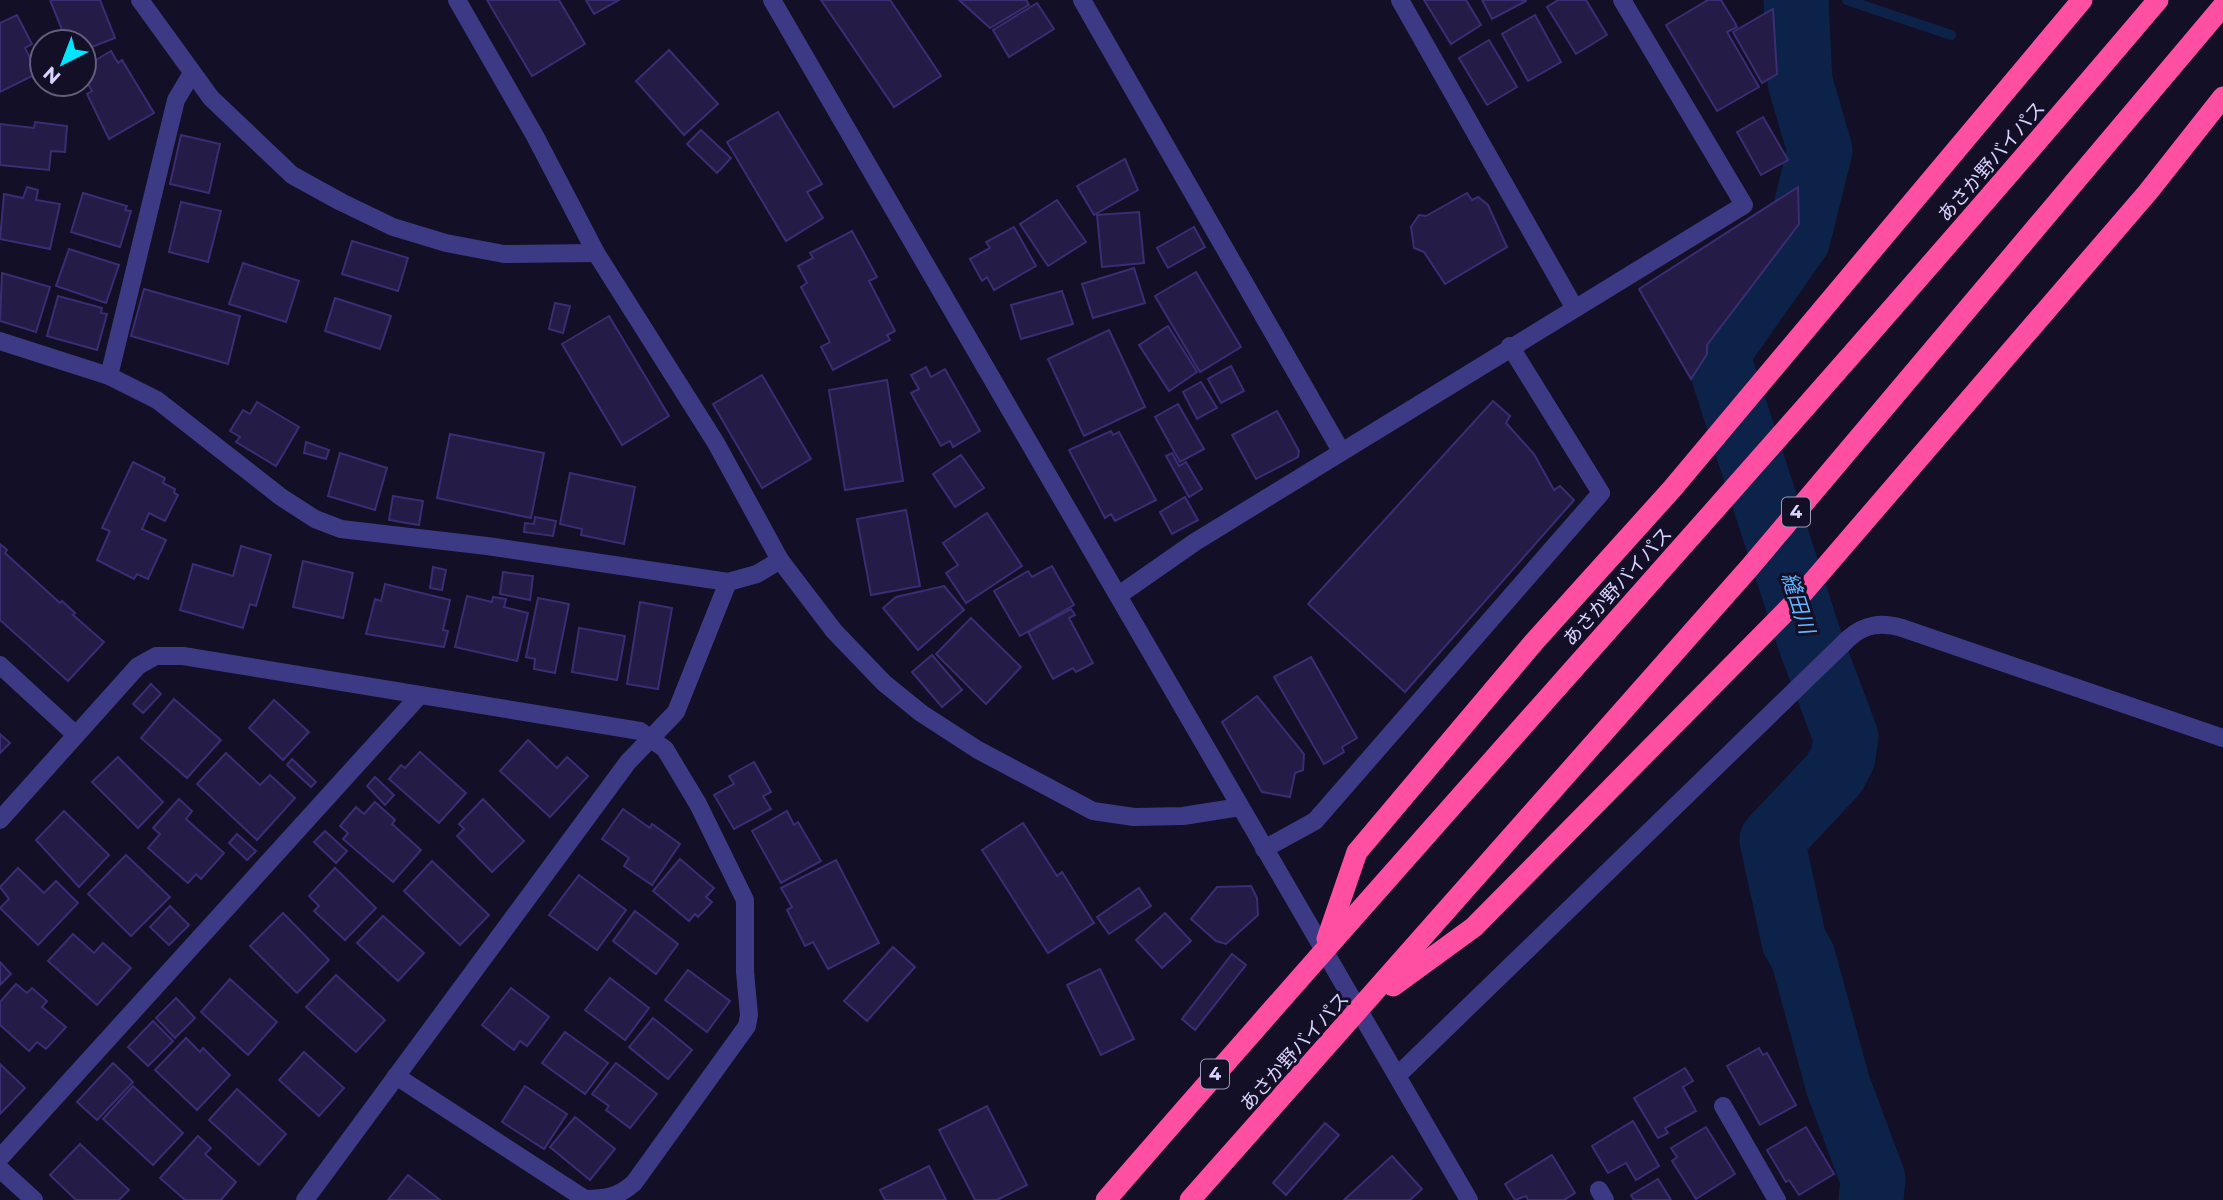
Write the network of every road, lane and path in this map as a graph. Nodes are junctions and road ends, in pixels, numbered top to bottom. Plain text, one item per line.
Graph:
1 (140, 0) edge
2 (457, 0) edge
3 (772, 0) edge
4 (1082, 0) edge
5 (1400, 0) edge
6 (1622, 0) edge
7 (2082, 0) edge
8 (2158, 0) edge
9 (2223, 6) edge
10 (192, 73) junction
11 (2223, 97) edge
12 (596, 253) junction
13 (1574, 307) junction
14 (0, 341) edge
15 (1510, 346) junction
16 (109, 376) junction
17 (1342, 451) junction
18 (780, 560) junction
19 (728, 582) junction
20 (1119, 595) junction
21 (0, 665) edge
22 (420, 695) junction
23 (76, 735) junction
24 (652, 737) junction
25 (2223, 738) edge
26 (1240, 807) junction
27 (0, 820) edge
28 (1264, 849) junction
29 (1324, 948) junction
30 (1361, 1010) junction
31 (1398, 1075) junction
32 (396, 1076) junction
33 (1723, 1106) dead end
34 (0, 1158) edge
35 (0, 1169) edge
36 (34, 1200) edge
37 (305, 1200) edge
38 (1106, 1200) edge
39 (1190, 1200) edge
40 (1469, 1200) edge
41 (1777, 1200) edge

1 - 10 street
2 - 12 street
3 - 20 street
4 - 17 street
5 - 13 street
6 - 13 street
7 - 29 highway
8 - 29 highway, あさか野バイパス / 4
9 - 30 highway, あさか野バイパス / 4
10 - 12 street
10 - 16 street
11 - 30 highway
12 - 18 street
13 - 15 street
14 - 16 street
15 - 17 street
15 - 28 street
16 - 19 street
17 - 20 street
18 - 19 street
18 - 26 street
19 - 24 street
20 - 26 street
21 - 23 street
22 - 23 street
22 - 24 street
22 - 34 street
23 - 27 street
24 - 32 street
24 - 32 street
25 - 31 street
26 - 28 street
28 - 29 street
29 - 30 street
29 - 38 highway, あさか野バイパス / 4
30 - 31 street
30 - 39 highway, あさか野バイパス / 4
31 - 40 street
32 - 37 street
33 - 41 street
35 - 36 street

